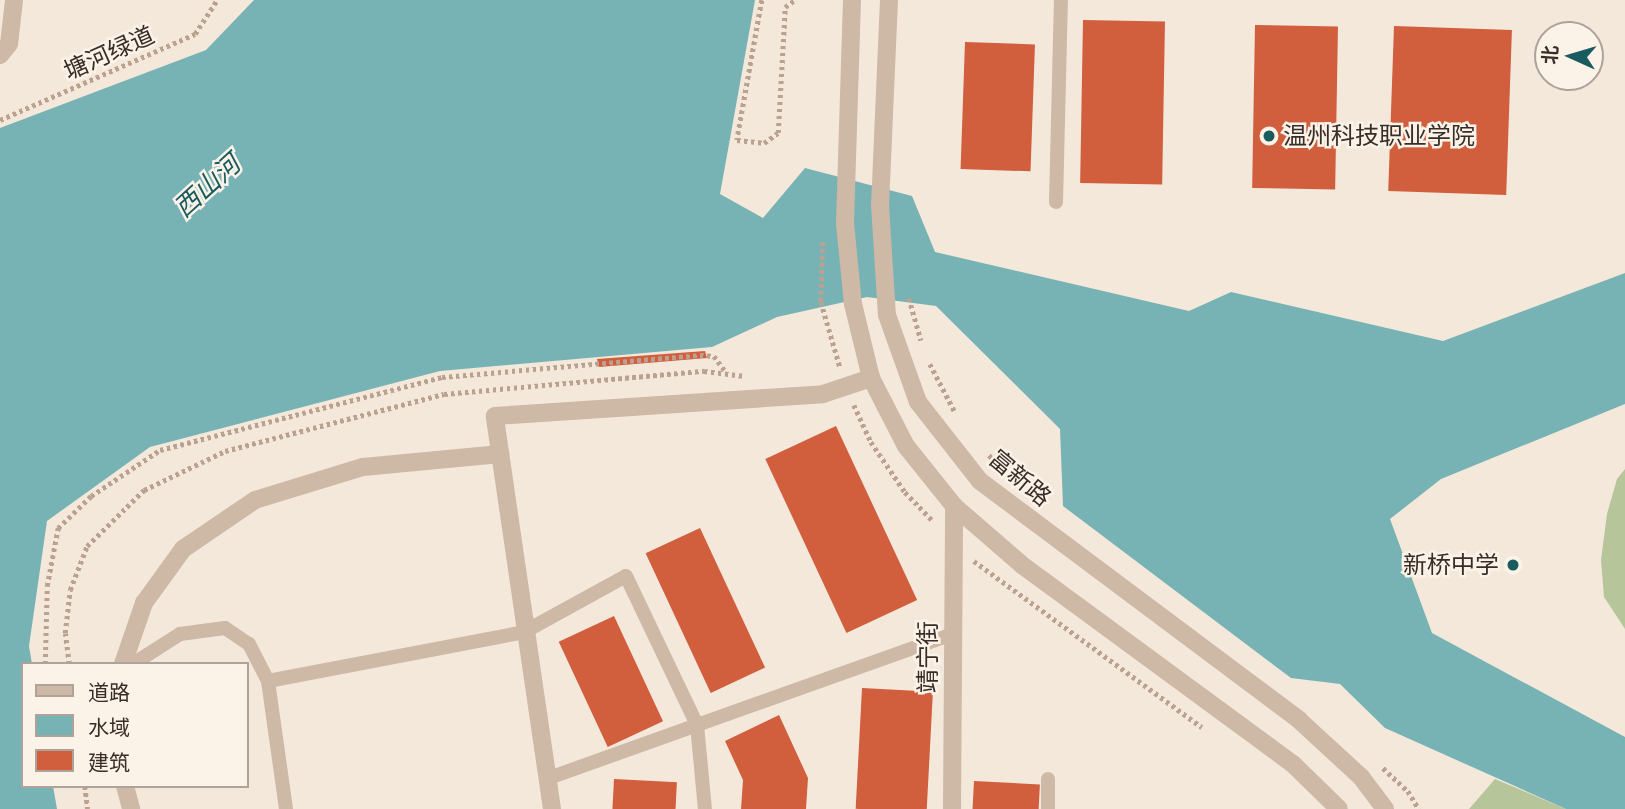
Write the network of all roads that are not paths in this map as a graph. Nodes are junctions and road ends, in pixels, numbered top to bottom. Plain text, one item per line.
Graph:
1 (14, 0) edge
2 (852, 0) edge
3 (889, 0) edge
4 (1061, 0) edge
5 (0, 55) edge
6 (1056, 202) dead end
7 (871, 378) junction
8 (500, 454) junction
9 (954, 506) junction
10 (524, 632) junction
11 (953, 634) junction
12 (124, 662) edge
13 (136, 662) edge
14 (268, 681) junction
15 (697, 725) junction
16 (549, 778) junction
17 (1048, 779) dead end
18 (126, 788) edge
19 (131, 809) edge
20 (286, 809) edge
21 (552, 809) edge
22 (705, 809) edge
23 (952, 809) edge
24 (1048, 809) edge
25 (1339, 809) edge
26 (1385, 809) edge

1 - 5 street
2 - 7 street
3 - 26 street, 富新路
4 - 6 lane
7 - 8 street
7 - 9 street
8 - 10 street
8 - 12 street
9 - 11 street, 靖宁街
9 - 25 street
10 - 14 lane
10 - 15 lane
10 - 16 street
11 - 15 lane
11 - 23 street, 靖宁街
13 - 14 lane
14 - 20 lane
15 - 16 lane
15 - 22 lane
16 - 21 street
17 - 24 lane
18 - 19 street

